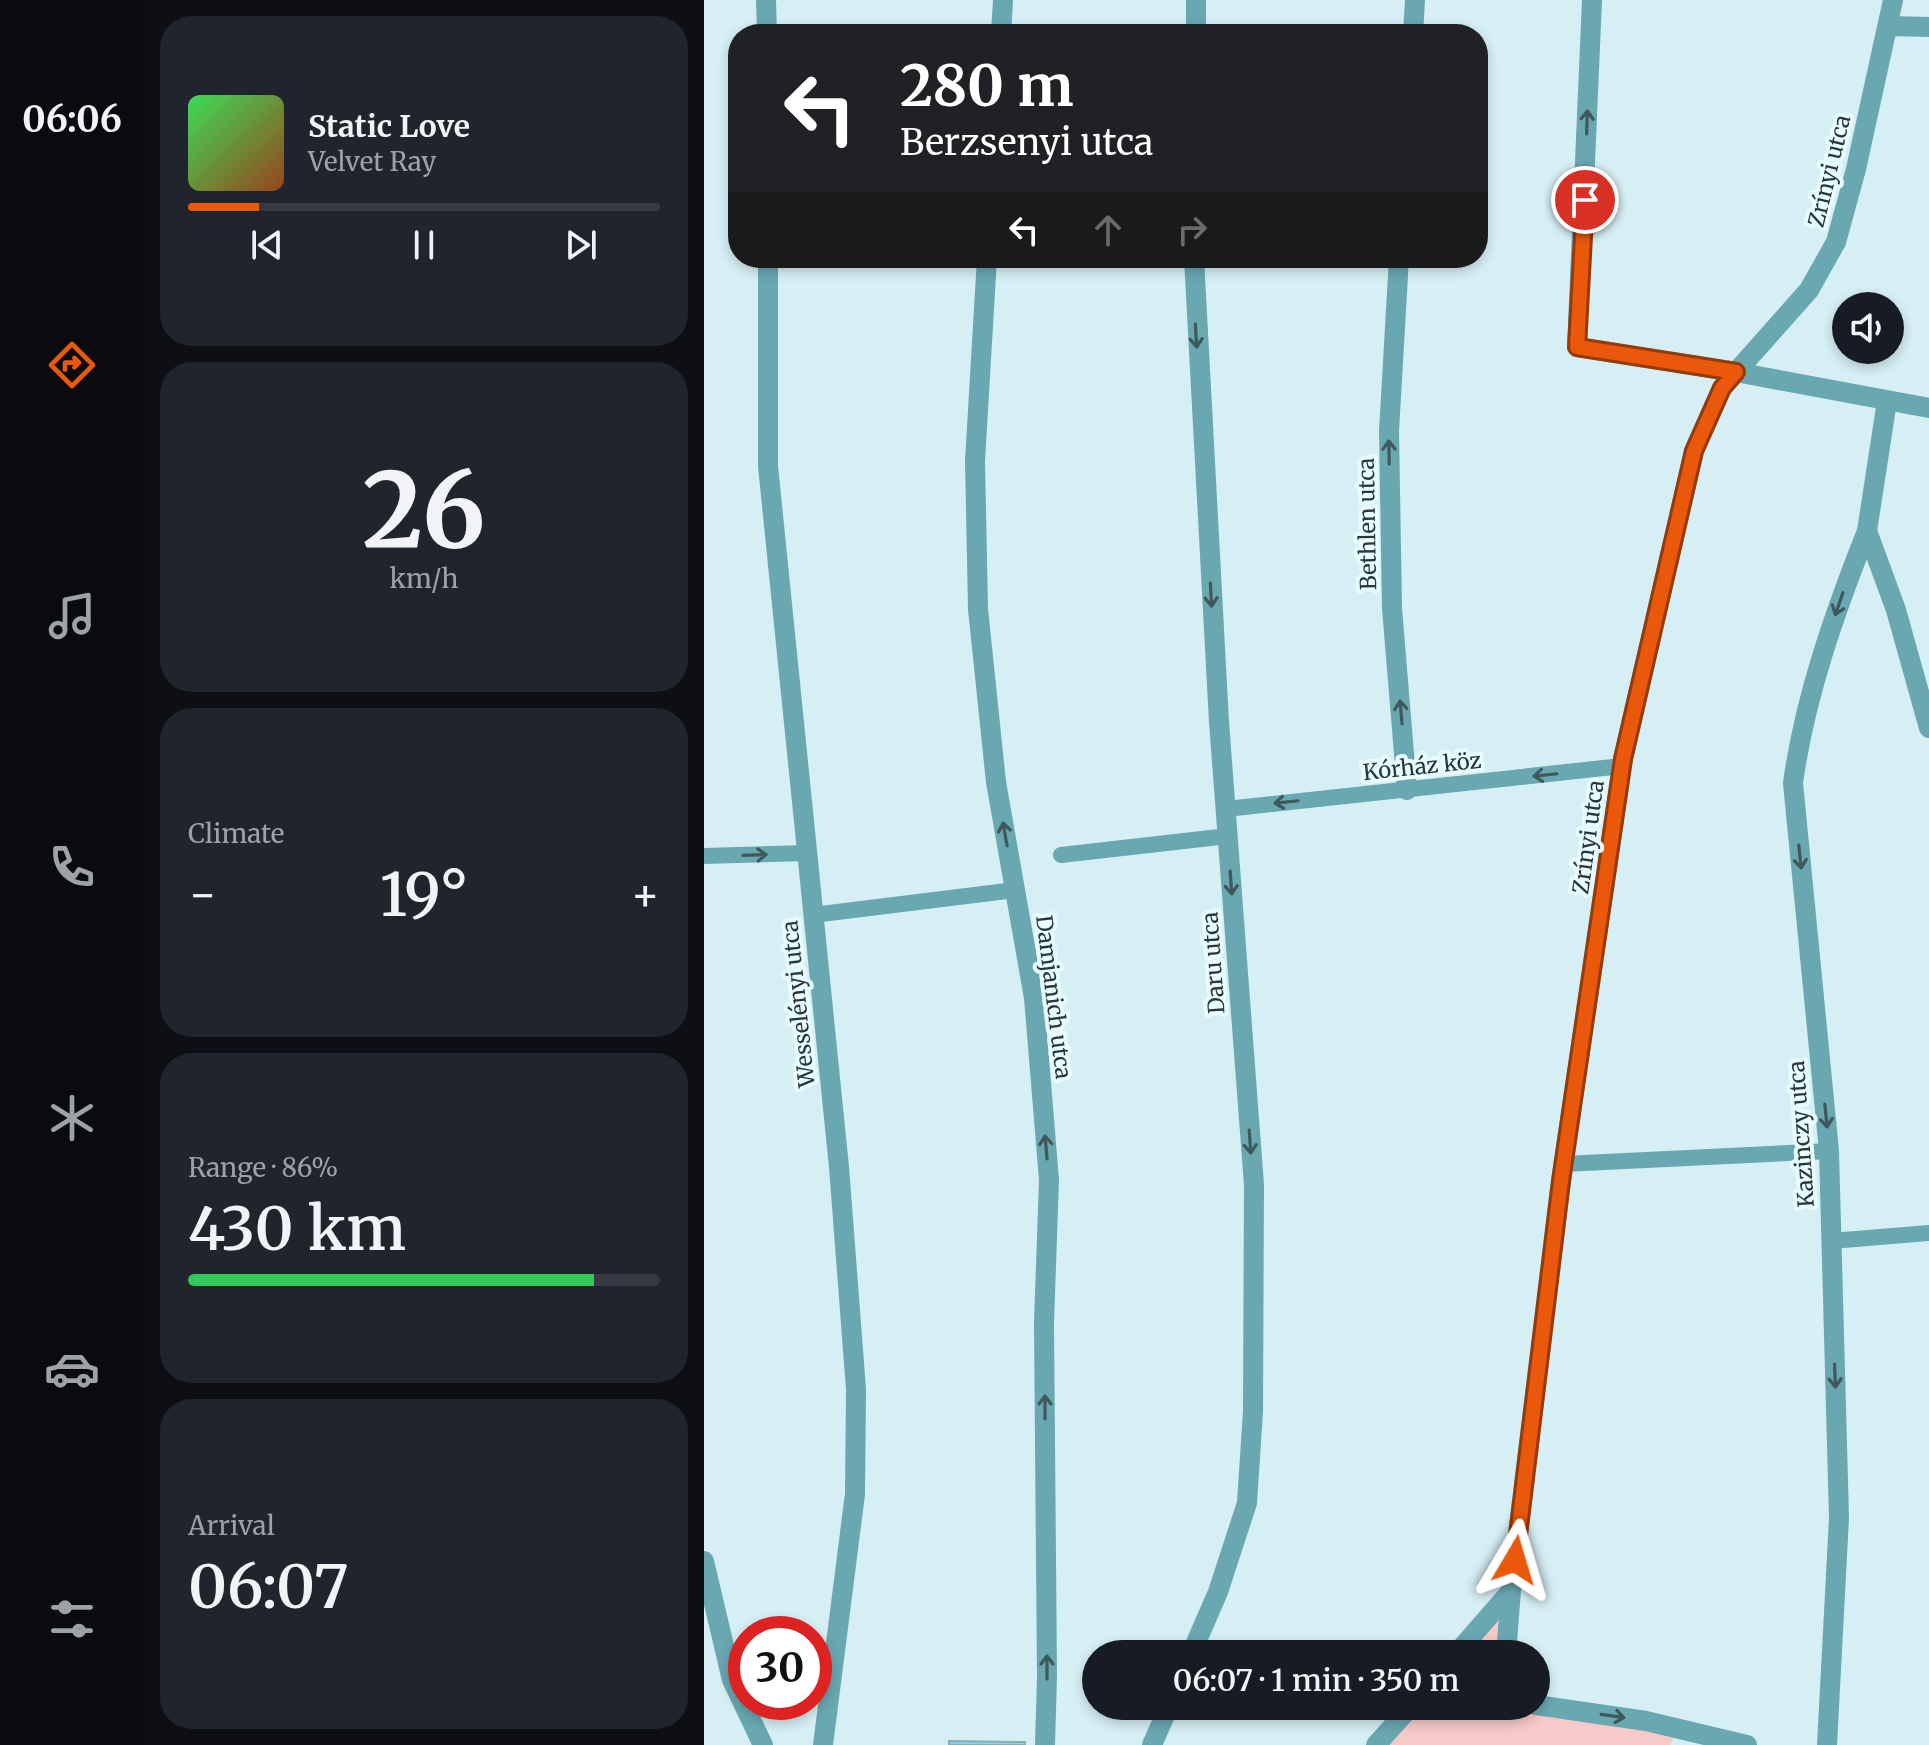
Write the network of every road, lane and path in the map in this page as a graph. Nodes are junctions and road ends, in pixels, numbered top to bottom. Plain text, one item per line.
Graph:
1 (766, 0) edge
2 (1003, 0) edge
3 (1196, 0) edge
4 (1415, 0) edge
5 (1592, 0) edge
6 (1893, 0) edge
7 (767, 24) edge
8 (1002, 24) edge
9 (1196, 24) edge
10 (1414, 24) edge
11 (1888, 26) junction
12 (1929, 27) edge
13 (768, 268) edge
14 (986, 268) edge
15 (1195, 268) edge
16 (1398, 268) edge
17 (1736, 372) junction
18 (1887, 401) junction
19 (1929, 408) edge
20 (1867, 531) junction
21 (1929, 728) edge
22 (1622, 766) junction
23 (1407, 790) junction
24 (1226, 809) junction
25 (1228, 836) junction
26 (807, 853) junction
27 (1061, 855) dead end
28 (704, 856) edge
29 (1015, 890) junction
30 (813, 915) junction
31 (1829, 1151) junction
32 (1564, 1164) junction
33 (1929, 1233) edge
34 (1831, 1241) junction
35 (704, 1561) edge
36 (1511, 1591) junction
37 (1197, 1640) edge
38 (1468, 1640) edge
39 (1507, 1640) edge
40 (1550, 1707) edge
41 (1163, 1720) edge
42 (1398, 1720) edge
43 (763, 1745) edge
44 (823, 1745) edge
45 (1045, 1745) edge
46 (1152, 1745) edge
47 (1376, 1745) edge
48 (1747, 1745) edge
49 (1827, 1745) edge

1 - 7 street
2 - 8 street
3 - 9 street
4 - 10 street
17 -> 5 street
6 - 11 street, Zrínyi utca
11 - 12 street
11 - 17 street, Zrínyi utca
13 - 26 street, Wesselényi utca
29 -> 14 street, Damjanich utca
15 -> 24 street, Daru utca
23 -> 16 street, Bethlen utca
17 - 18 street
17 - 22 street, Zrínyi utca
18 - 19 street
18 - 20 street, Kazinczy utca
20 - 21 street
20 -> 31 street, Kazinczy utca
22 -> 23 lane, Kórház köz
22 - 32 street, Zrínyi utca
23 -> 24 lane, Kórház köz
24 - 25 street, Daru utca
25 - 27 lane
25 -> 37 street, Daru utca
28 -> 26 lane
26 - 30 street, Wesselényi utca
29 - 30 lane
45 -> 29 street, Damjanich utca
30 - 44 street, Wesselényi utca
31 - 32 lane
31 - 34 street, Kazinczy utca
32 - 36 street, Zrínyi utca
33 - 34 lane
34 -> 49 street, Kazinczy utca
35 - 43 street
36 - 38 street
36 - 39 street, Zrínyi utca
40 -> 48 street
41 - 46 street
42 - 47 street

